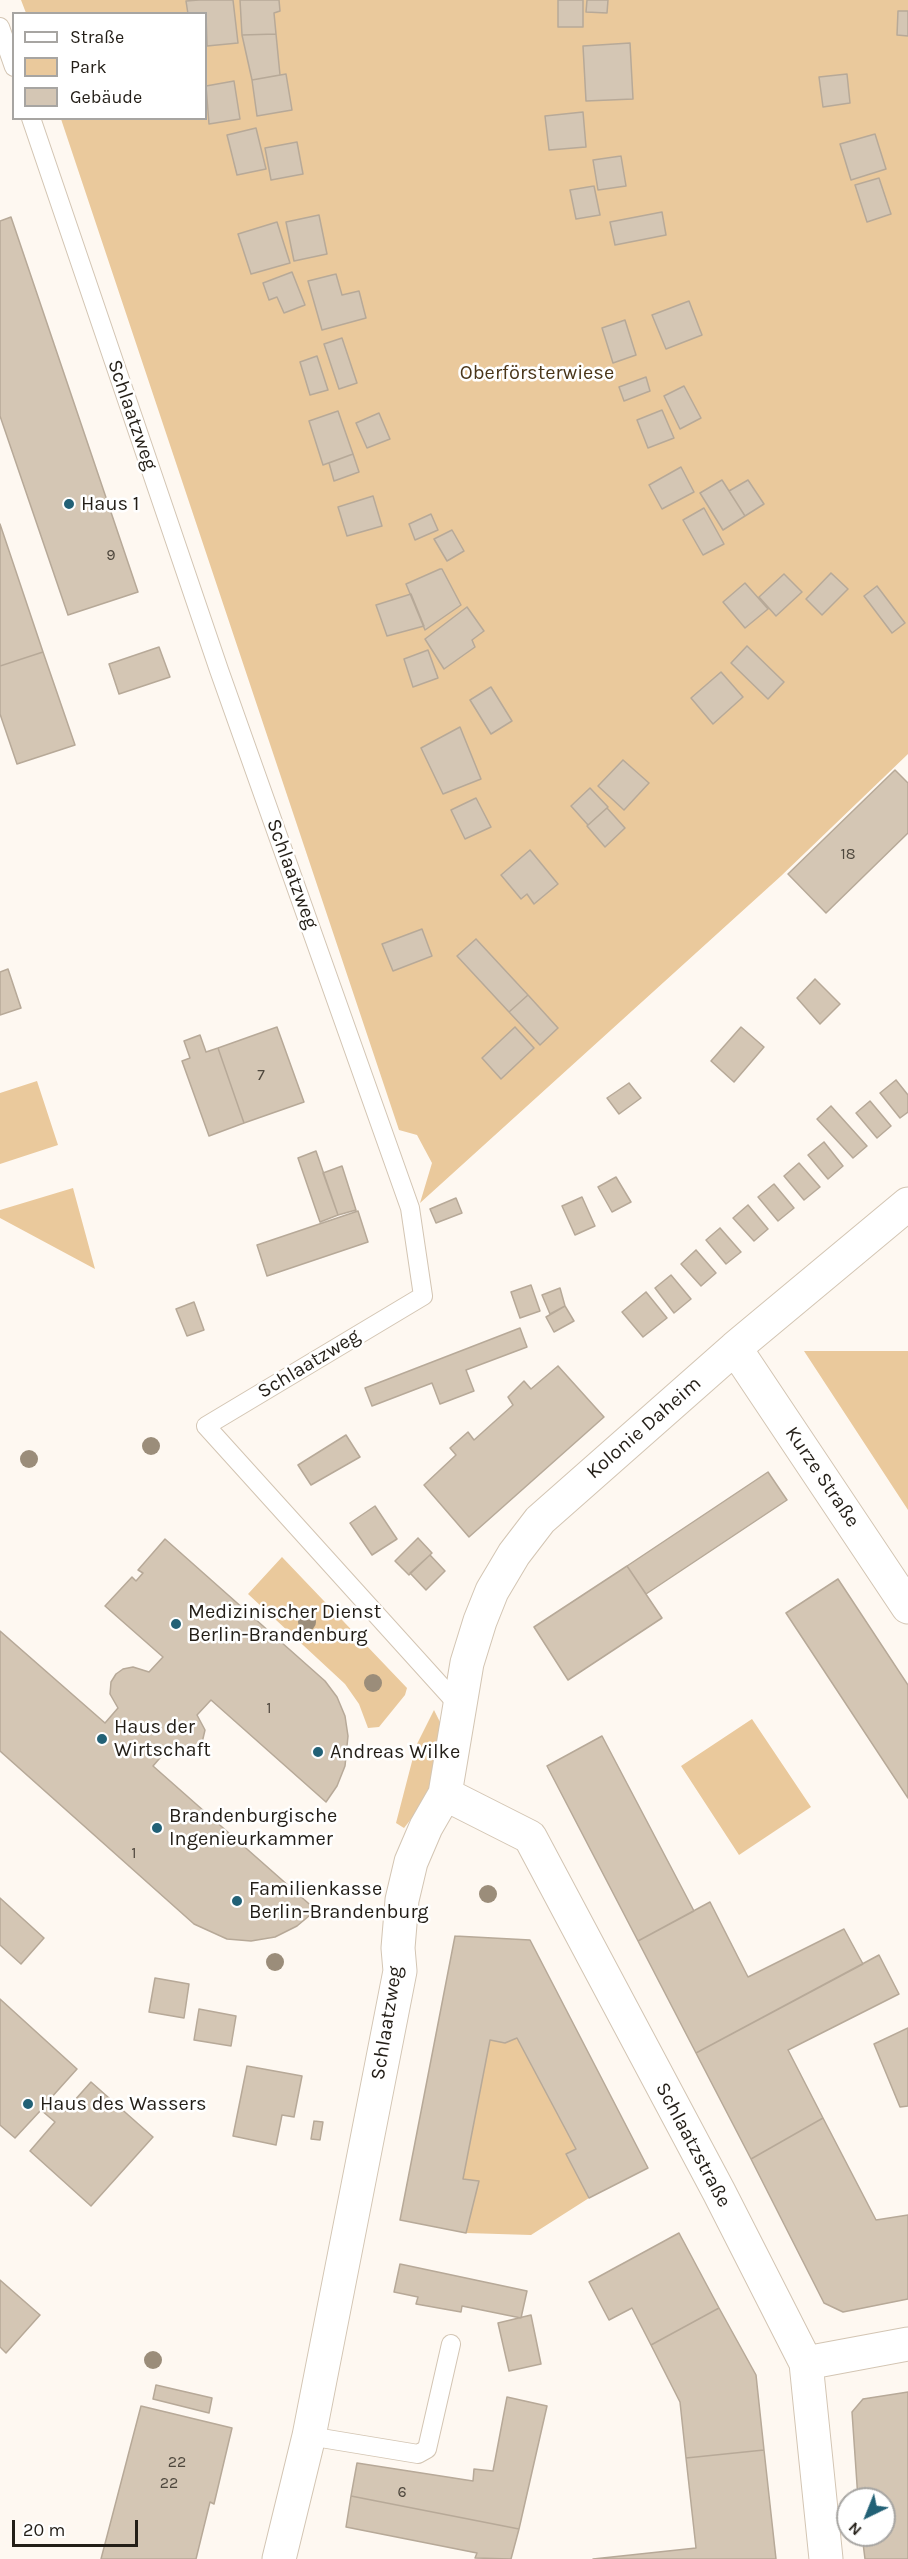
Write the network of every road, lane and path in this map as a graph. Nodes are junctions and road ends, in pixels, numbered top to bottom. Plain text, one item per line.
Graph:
1 (0, 27) edge
2 (12, 61) edge
3 (32, 120) edge
4 (908, 1204) edge
5 (735, 1348) junction
6 (908, 1607) edge
7 (460, 1707) junction
8 (446, 1794) junction
9 (450, 2344) dead end
10 (908, 2344) edge
11 (806, 2363) junction
12 (309, 2436) junction
13 (279, 2559) edge
14 (826, 2559) edge

1 - 2 lane
3 - 7 lane, Schlaatzweg
4 - 5 street, Kolonie Daheim
5 - 6 street, Kurze Straße
5 - 7 street, Kolonie Daheim
7 - 8 street, Schlaatzweg
8 - 11 street, Schlaatzstraße
8 - 12 street, Schlaatzweg
9 - 12 lane
10 - 11 street
11 - 14 street, Schlaatzstraße
12 - 13 street, Schlaatzweg

